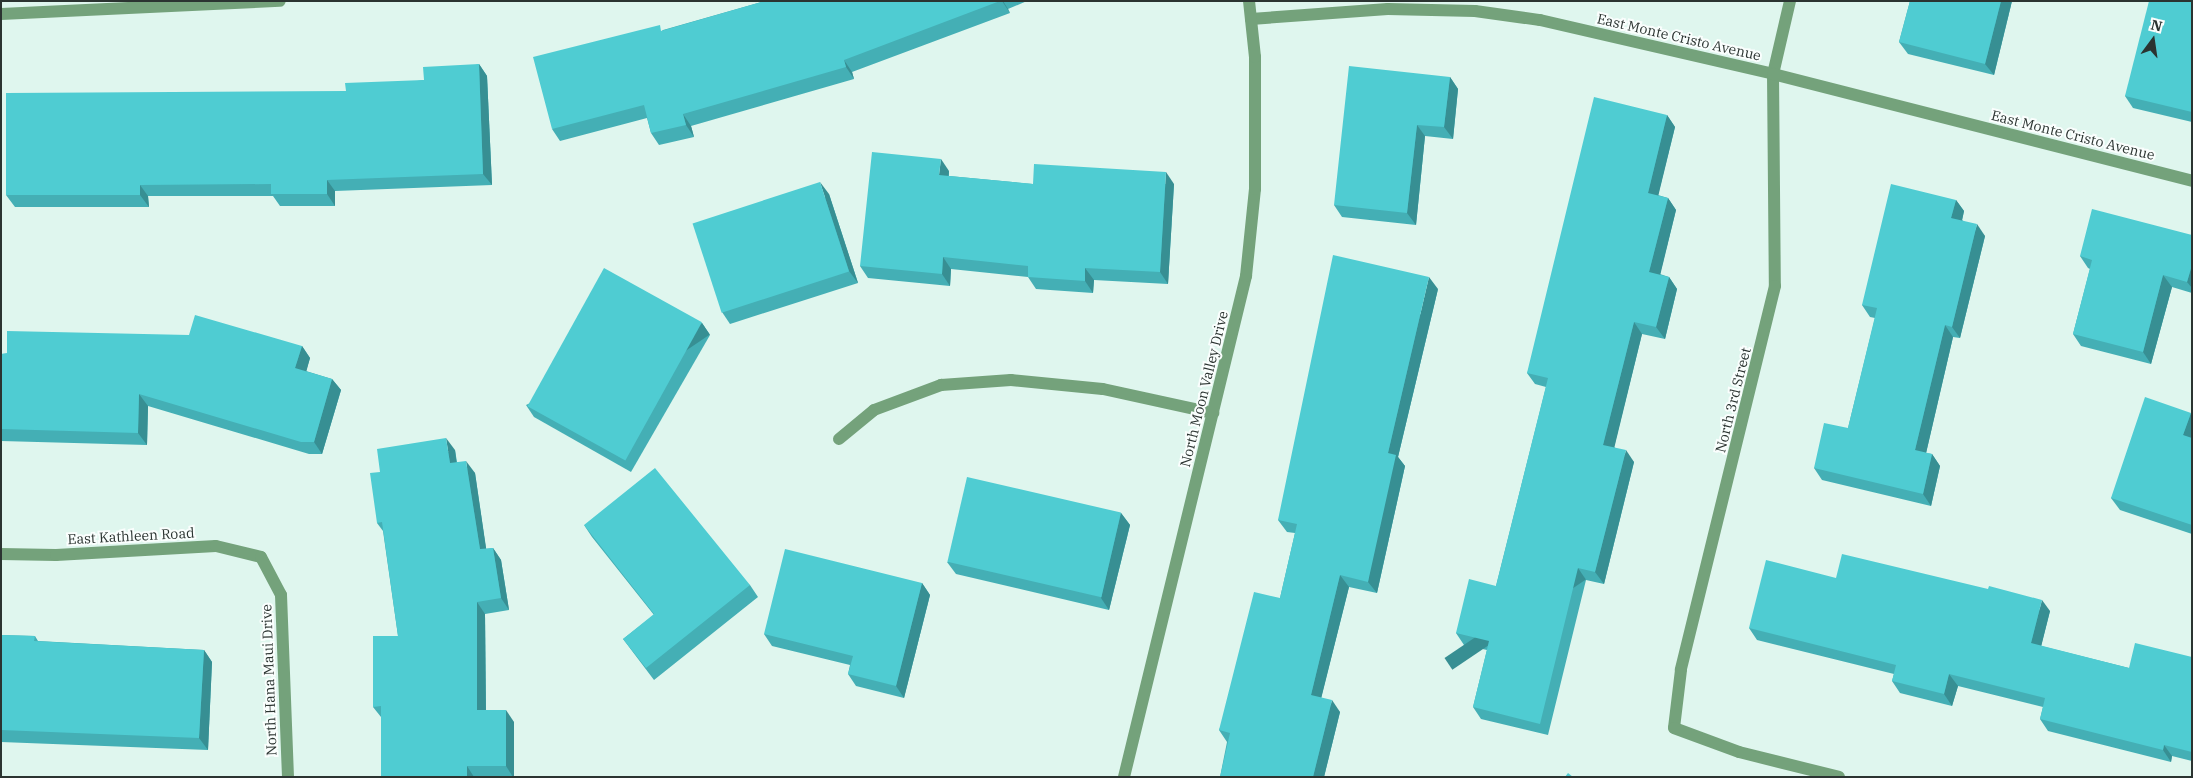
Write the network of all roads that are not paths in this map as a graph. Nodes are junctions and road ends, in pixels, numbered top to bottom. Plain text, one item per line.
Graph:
1 (280, 1) edge
2 (1249, 1) edge
3 (1790, 1) edge
4 (1, 14) edge
5 (1251, 19) junction
6 (1773, 74) junction
7 (2192, 181) edge
8 (1213, 413) junction
9 (839, 439) dead end
10 (1, 554) edge
11 (261, 557) joint
12 (288, 777) edge
13 (1124, 777) edge
14 (1839, 777) edge

1 - 4 street
2 - 5 street, North Moon Valley Drive
3 - 6 street, East Monte Cristo Avenue
5 - 6 street, East Monte Cristo Avenue
5 - 8 street, North Moon Valley Drive
6 - 7 street, East Monte Cristo Avenue
6 - 14 street, North 3rd Street
8 - 9 street
8 - 13 street, North Moon Valley Drive
10 - 11 street, East Kathleen Road
11 - 12 street, North Hana Maui Drive

